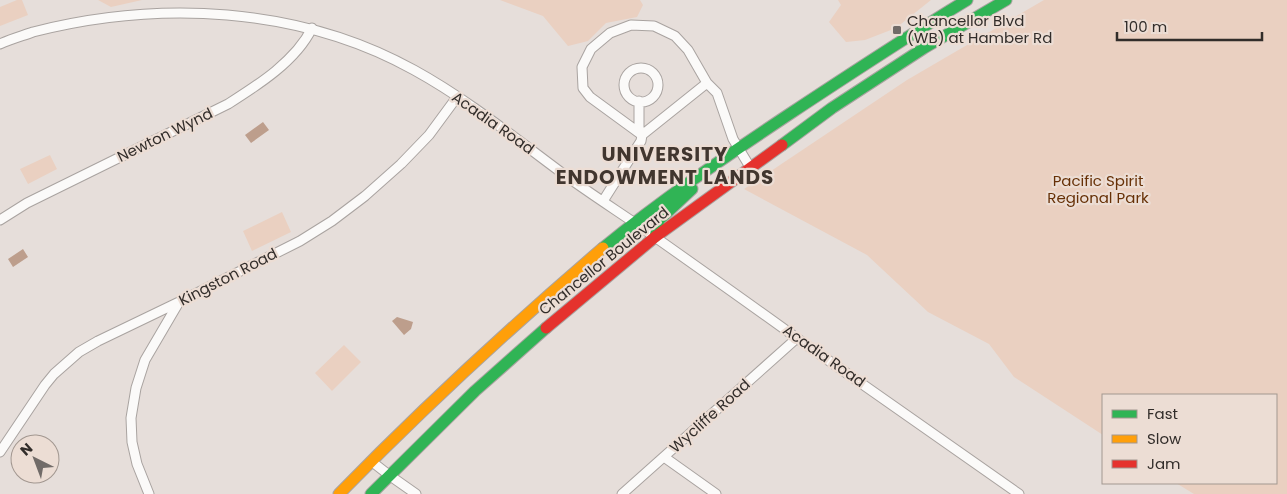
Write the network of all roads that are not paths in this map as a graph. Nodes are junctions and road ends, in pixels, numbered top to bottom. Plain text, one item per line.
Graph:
1 (953, 0) edge
2 (967, 0) edge
3 (1006, 0) edge
4 (993, 3) edge
5 (945, 13) junction
6 (312, 28) junction
7 (0, 44) edge
8 (707, 83) junction
9 (457, 97) junction
10 (639, 101) dead end
11 (642, 135) junction
12 (739, 149) junction
13 (750, 167) junction
14 (712, 168) junction
15 (602, 201) junction
16 (0, 220) edge
17 (635, 223) junction
18 (655, 237) junction
19 (179, 302) junction
20 (798, 338) junction
21 (0, 452) edge
22 (664, 457) junction
23 (371, 461) junction
24 (389, 475) junction
25 (149, 494) edge
26 (339, 494) edge
27 (371, 494) edge
28 (416, 494) edge
29 (622, 494) edge
30 (716, 494) edge
31 (1018, 494) edge

1 - 5 main road
2 - 5 main road, Chancellor Boulevard
3 - 4 main road, Chancellor Boulevard
4 - 13 main road, Chancellor Boulevard
5 - 12 main road, Chancellor Boulevard
6 - 7 street, Acadia Road
6 - 9 street, Acadia Road
6 - 16 street, Newton Wynd
8 - 11 street
8 - 11 street
8 - 12 street
9 - 15 street, Acadia Road
9 - 19 street, Kingston Road
10 - 11 street
11 - 15 street
12 - 13 street
12 - 14 main road, Chancellor Boulevard
13 - 18 main road, Chancellor Boulevard
14 - 17 main road, Chancellor Boulevard
14 - 18 main road
15 - 17 street, Acadia Road
17 - 18 street, Acadia Road
17 - 23 main road, Chancellor Boulevard
18 - 20 street, Acadia Road
18 - 24 main road, Chancellor Boulevard
19 - 21 street, Kingston Road
19 - 25 street
20 - 22 street, Wycliffe Road
20 - 31 street, Acadia Road
22 - 29 street, Wycliffe Road
22 - 30 street
23 - 24 street
23 - 26 main road, Chancellor Boulevard
24 - 27 main road, Chancellor Boulevard
24 - 28 street

